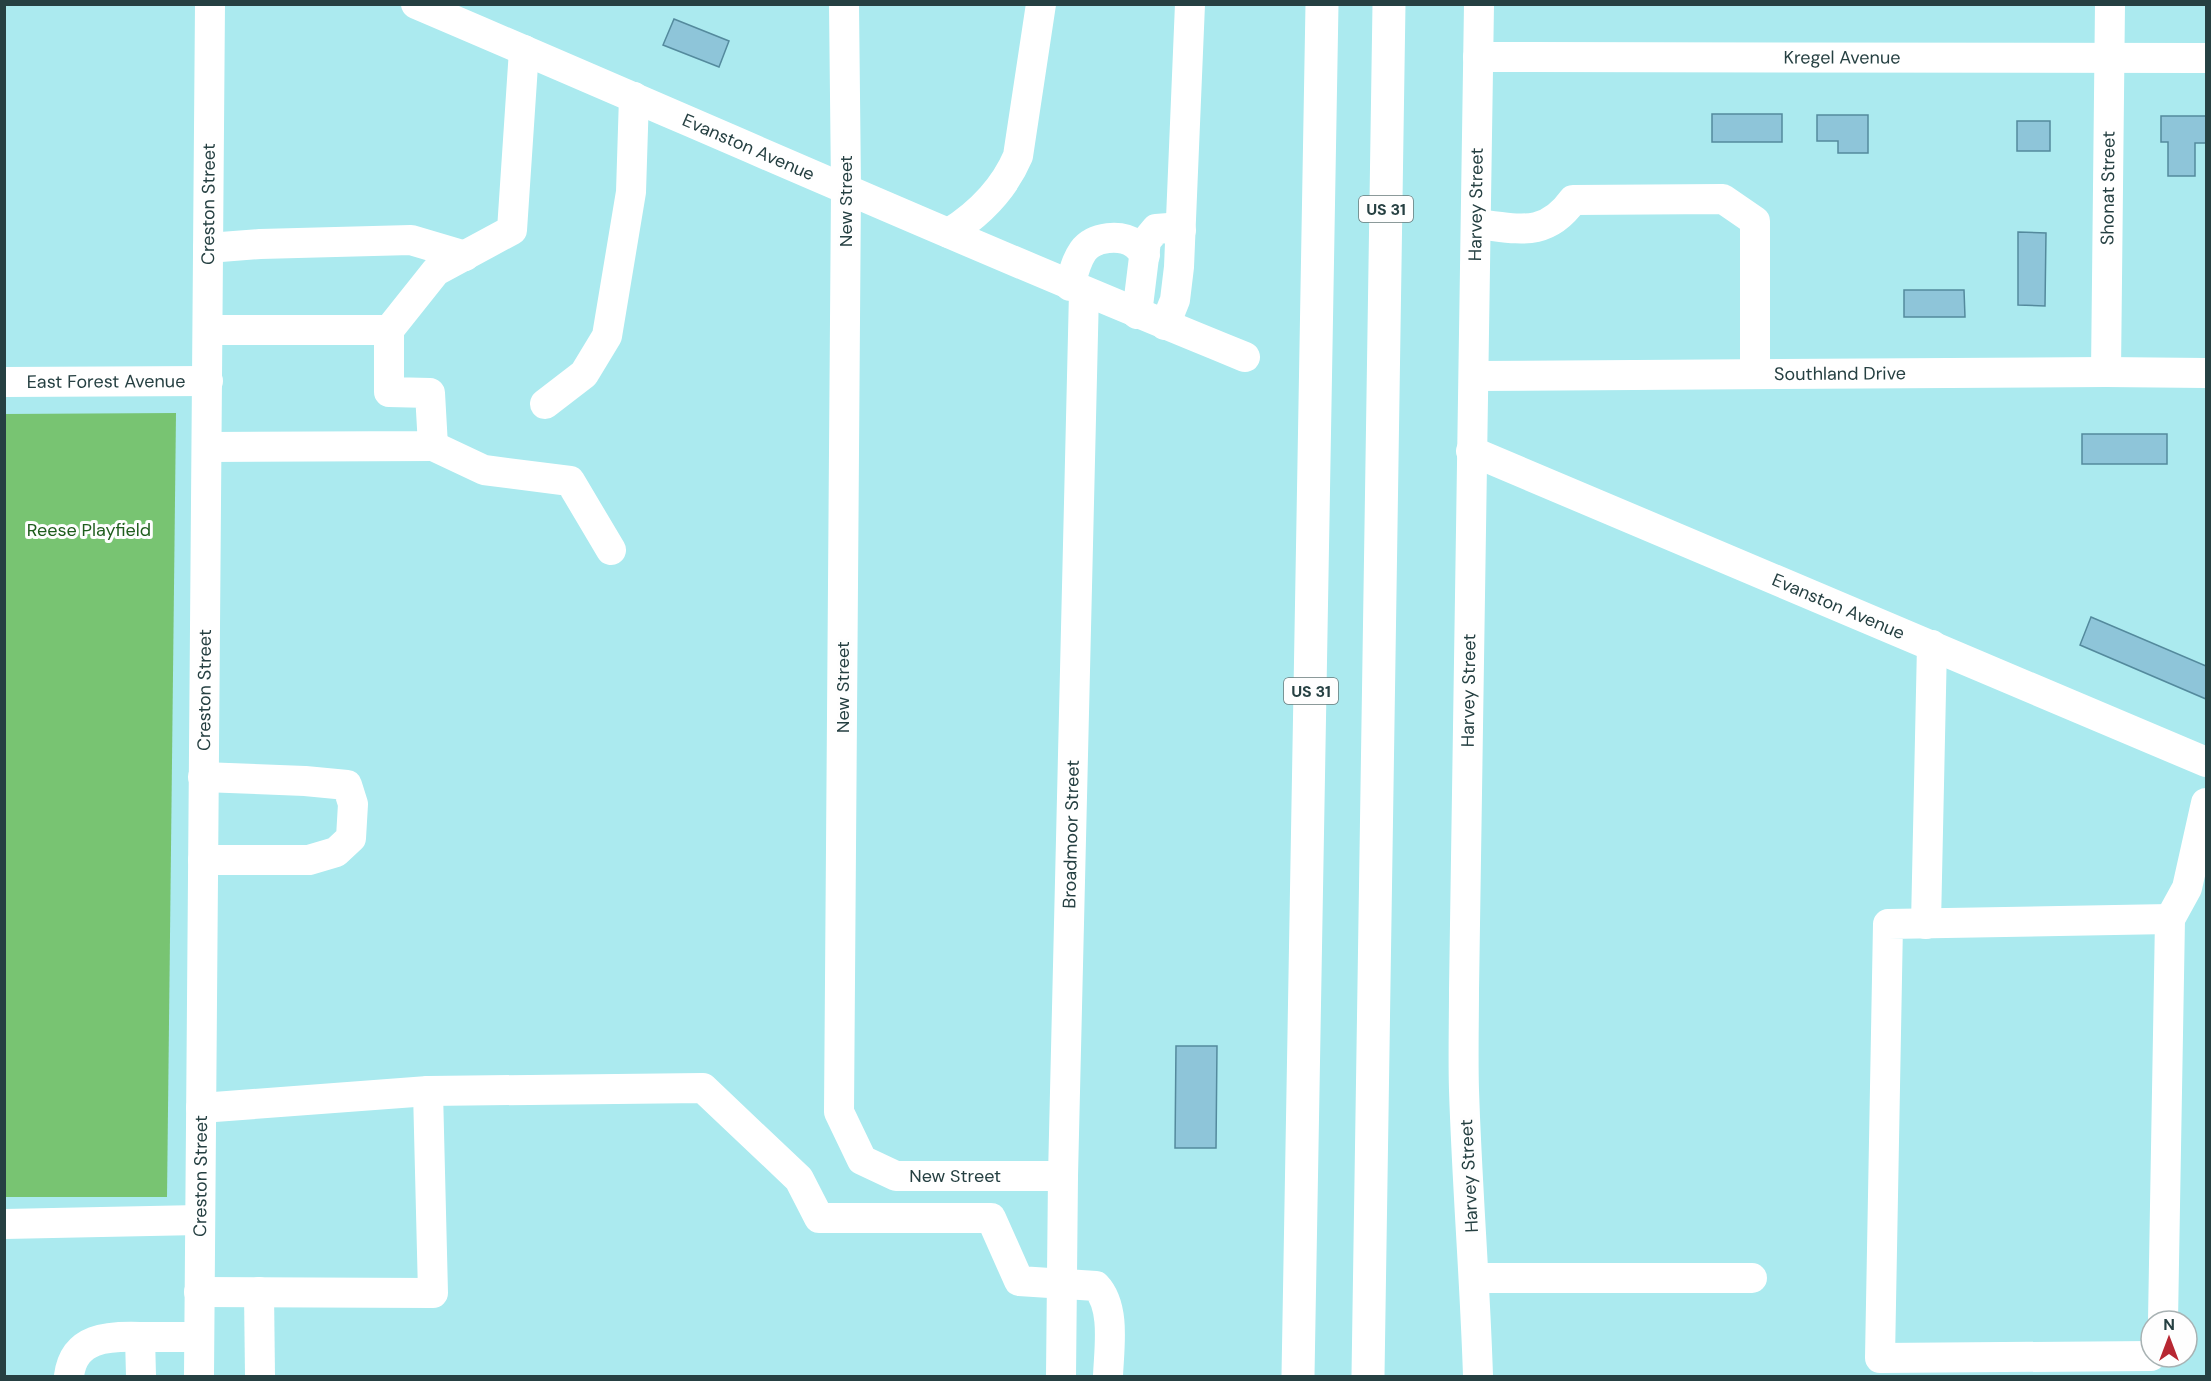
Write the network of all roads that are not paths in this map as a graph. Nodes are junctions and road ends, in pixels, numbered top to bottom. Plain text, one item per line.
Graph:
1 (210, 4) edge
2 (416, 4) edge
3 (844, 4) edge
4 (1041, 4) edge
5 (1190, 4) edge
6 (1322, 4) edge
7 (1389, 4) edge
8 (1479, 4) edge
9 (2110, 4) edge
10 (524, 50) junction
11 (1478, 57) junction
12 (2109, 58) junction
13 (2206, 58) edge
14 (634, 97) junction
15 (846, 188) junction
16 (1476, 224) junction
17 (1181, 230) junction
18 (949, 233) junction
19 (208, 248) junction
20 (1145, 255) junction
21 (465, 256) junction
22 (1077, 289) junction
23 (1137, 314) junction
24 (1165, 325) junction
25 (208, 330) junction
26 (388, 330) junction
27 (1245, 357) dead end
28 (2106, 372) junction
29 (2206, 373) edge
30 (1755, 374) junction
31 (1474, 376) junction
32 (208, 381) junction
33 (4, 382) edge
34 (545, 404) dead end
35 (433, 446) junction
36 (207, 447) junction
37 (1472, 451) junction
38 (611, 550) dead end
39 (1932, 645) junction
40 (2206, 762) edge
41 (203, 777) junction
42 (2206, 802) edge
43 (202, 860) junction
44 (2170, 919) junction
45 (1926, 924) junction
46 (428, 1091) junction
47 (201, 1108) junction
48 (1063, 1176) junction
49 (199, 1220) junction
50 (4, 1224) edge
51 (1475, 1278) junction
52 (1752, 1278) dead end
53 (1062, 1284) junction
54 (199, 1292) junction
55 (259, 1292) junction
56 (2163, 1309) edge
57 (140, 1337) junction
58 (199, 1337) junction
59 (2139, 1356) edge
60 (1369, 1371) edge
61 (69, 1377) edge
62 (141, 1377) edge
63 (199, 1377) edge
64 (260, 1377) edge
65 (1061, 1377) edge
66 (1108, 1377) edge
67 (1298, 1377) edge
68 (1478, 1377) edge

1 - 19 street, Creston Street
2 - 10 street, Evanston Avenue
3 - 15 street, New Street
4 - 18 street
5 - 17 street
6 - 67 highway, US 31
7 - 60 highway, US 31
8 - 11 street, Harvey Street
9 - 12 street, Shonat Street
10 - 14 street, Evanston Avenue
10 - 21 street
11 - 12 street, Kregel Avenue
11 - 16 street, Harvey Street
12 - 13 street, Kregel Avenue
12 - 28 street, Shonat Street
14 - 15 street, Evanston Avenue
14 - 34 street
15 - 18 street, Evanston Avenue
15 - 48 street, New Street
16 - 30 street
16 - 31 street, Harvey Street
17 - 20 street
17 - 24 street
18 - 22 street, Evanston Avenue
19 - 21 street
19 - 25 street, Creston Street
20 - 22 street, Broadmoor Street
20 - 23 street
21 - 26 street
22 - 23 street, Evanston Avenue
22 - 48 street, Broadmoor Street
23 - 24 street, Evanston Avenue
24 - 27 street, Evanston Avenue
25 - 26 street
25 - 32 street, Creston Street
26 - 35 street
28 - 29 street, Southland Drive
28 - 30 street, Southland Drive
30 - 31 street, Southland Drive
31 - 37 street, Harvey Street
32 - 33 street, East Forest Avenue
32 - 36 street, Creston Street
35 - 36 street
35 - 38 street
36 - 41 street, Creston Street
37 - 39 street, Evanston Avenue
37 - 51 street, Harvey Street
39 - 40 street, Evanston Avenue
39 - 45 street
41 - 43 street, Creston Street
41 - 43 street
42 - 44 street
43 - 47 street, Creston Street
44 - 45 street
44 - 56 street
45 - 59 street
46 - 47 street
46 - 53 street
46 - 55 street
47 - 49 street, Creston Street
48 - 53 street, Broadmoor Street
49 - 50 street
49 - 54 street, Creston Street
51 - 52 street
51 - 68 street, Harvey Street
53 - 65 street, Broadmoor Street
53 - 66 street
54 - 55 street
54 - 58 street, Creston Street
55 - 64 street
57 - 58 street
57 - 61 street
57 - 62 street
58 - 63 street, Creston Street

